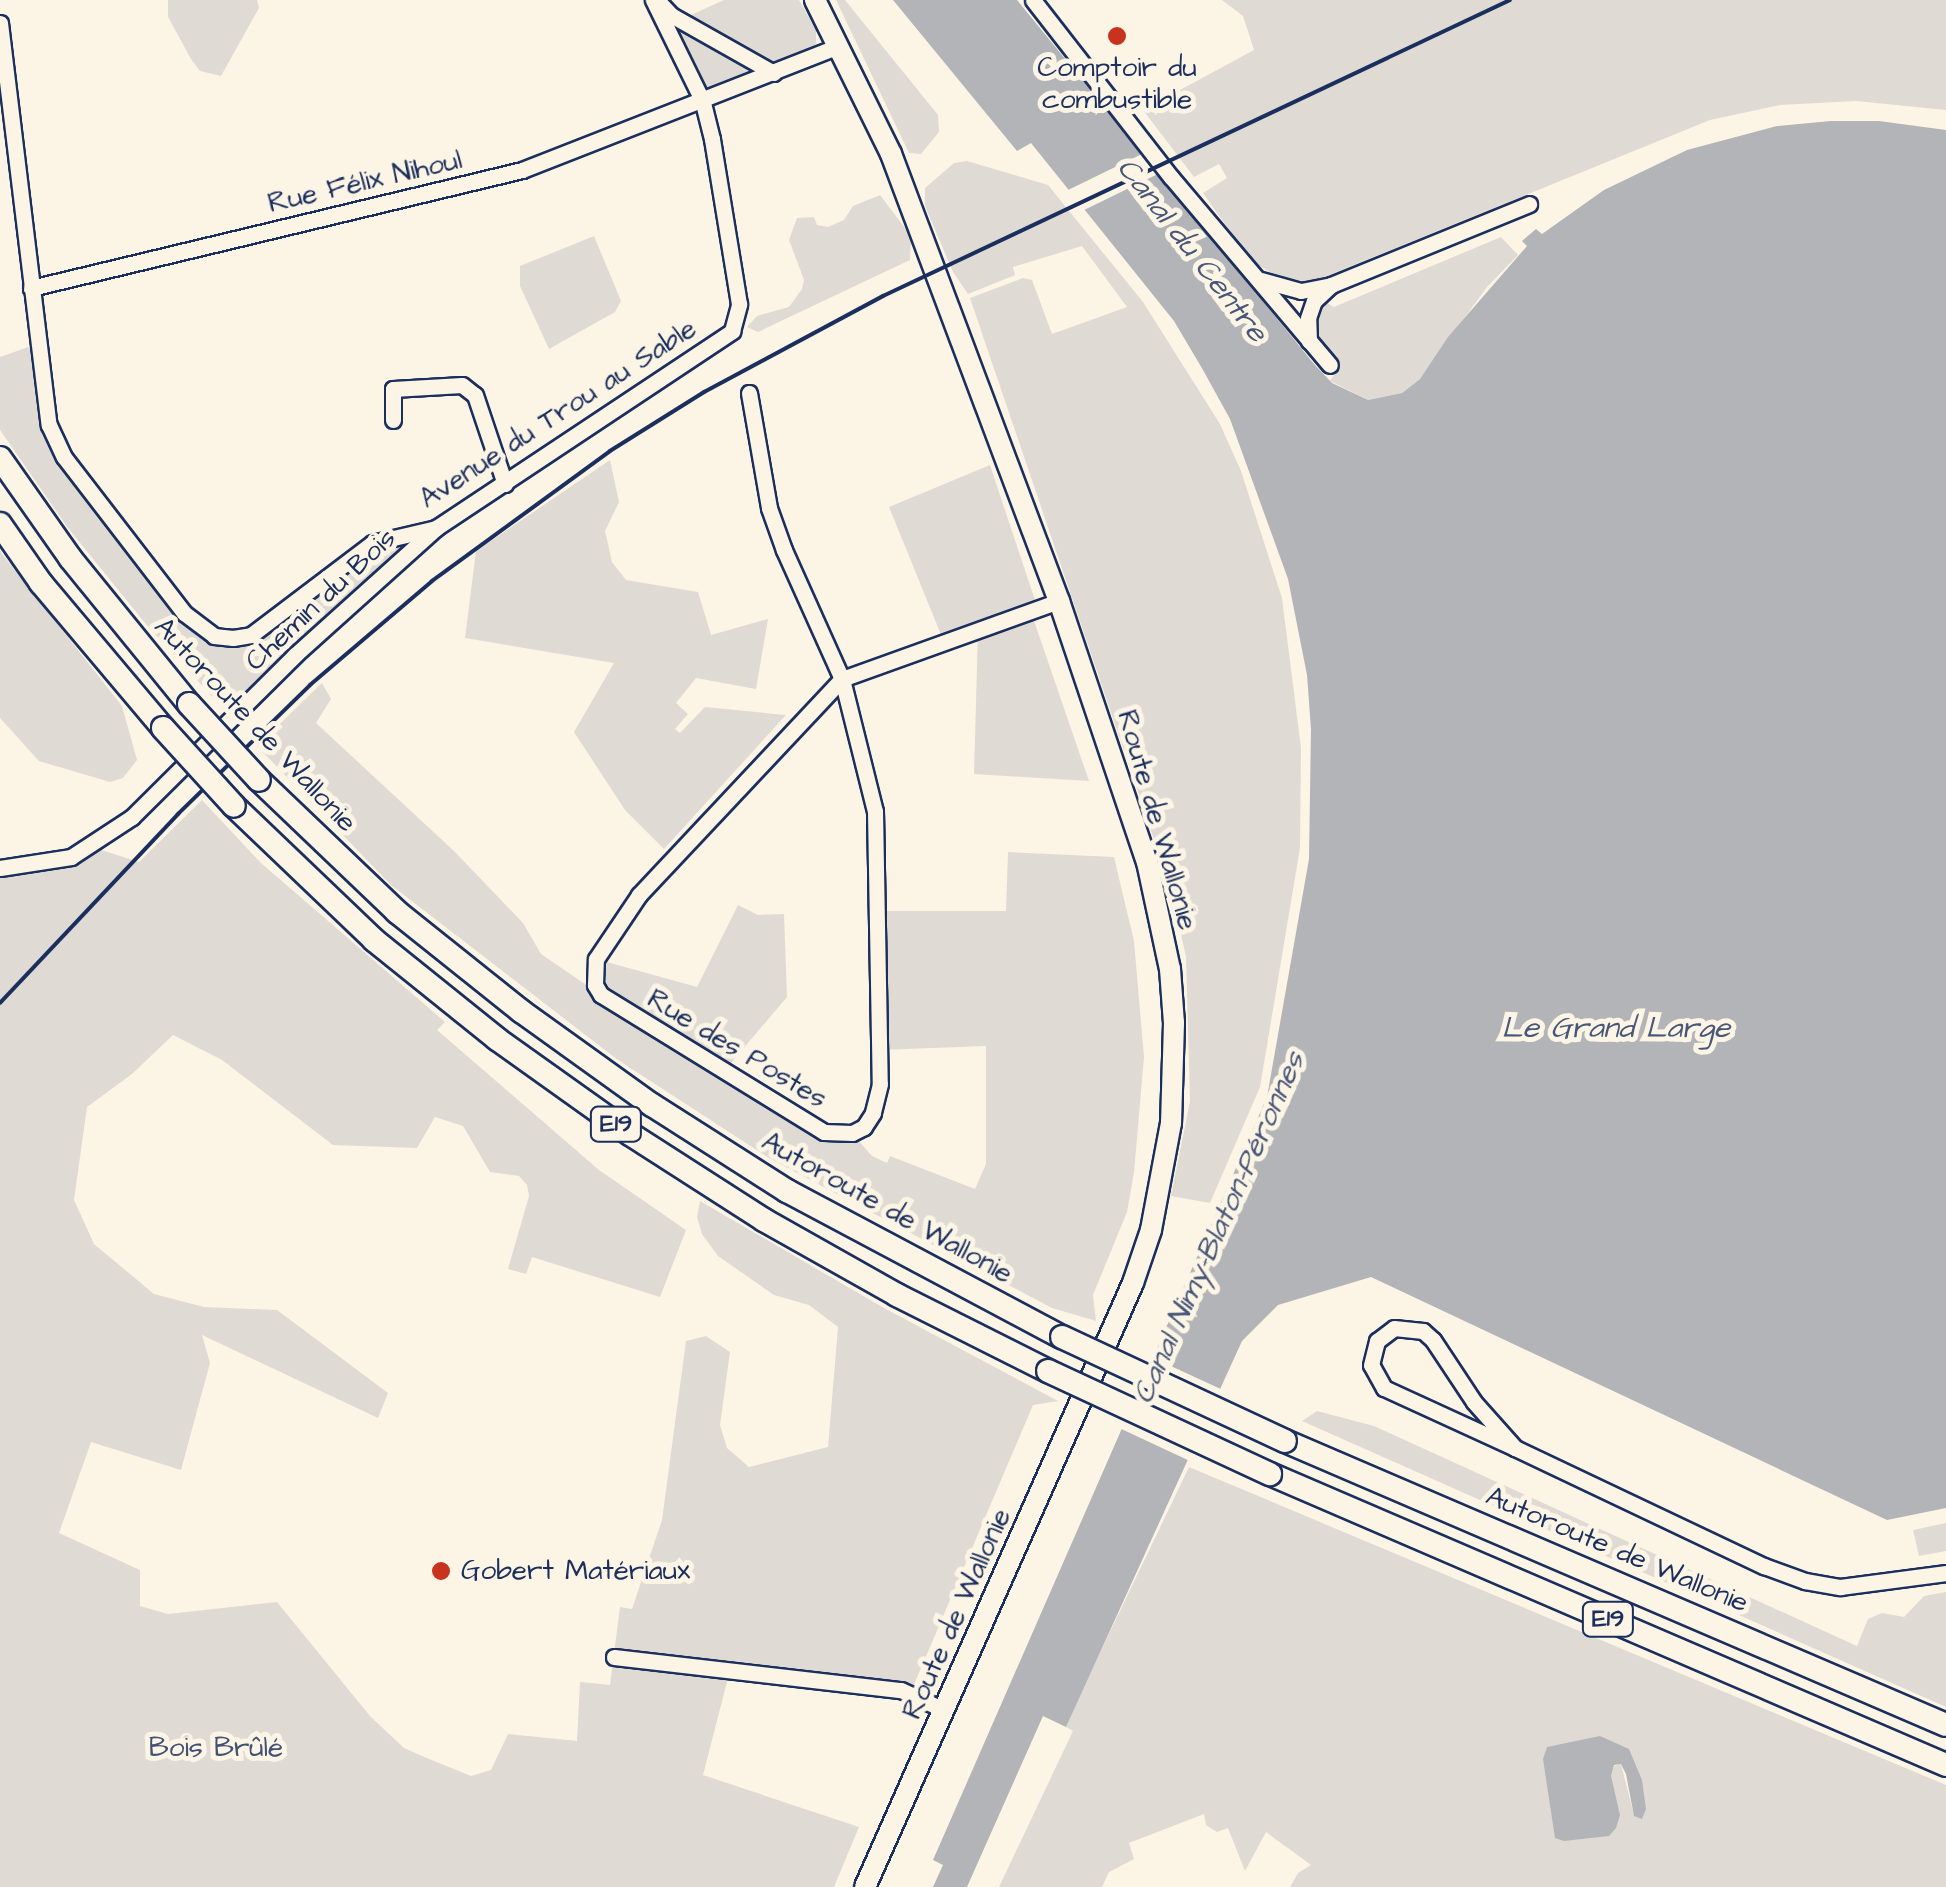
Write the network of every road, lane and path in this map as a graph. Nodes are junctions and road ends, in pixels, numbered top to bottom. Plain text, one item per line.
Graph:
1 (655, 0) edge
2 (815, 0) edge
3 (1033, 0) edge
4 (0, 24) edge
5 (839, 46) junction
6 (774, 73) junction
7 (703, 102) junction
8 (1530, 204) dead end
9 (1253, 276) junction
10 (1330, 285) junction
11 (31, 288) junction
12 (1309, 341) junction
13 (1330, 365) dead end
14 (750, 393) dead end
15 (394, 420) dead end
16 (0, 458) edge
17 (505, 484) junction
18 (0, 524) edge
19 (436, 528) junction
20 (1059, 601) junction
21 (842, 679) junction
22 (0, 868) edge
23 (1515, 1448) junction
24 (1946, 1572) edge
25 (614, 1657) dead end
26 (944, 1710) junction
27 (1946, 1725) edge
28 (1946, 1765) edge
29 (865, 1887) edge

1 - 6 street
1 - 7 street
2 - 5 main road, Route de Wallonie
3 - 9 street
4 - 11 street, Avenue du Trou au Sable
5 - 6 street
5 - 20 main road, Route de Wallonie
6 - 7 street
7 - 11 street, Rue Félix Nihoul
7 - 17 street, Avenue du Trou au Sable
8 - 10 street
9 - 10 street
9 - 12 street
10 - 12 street
11 - 19 street, Avenue du Trou au Sable
12 - 13 street
14 - 21 street, Rue des Postes
15 - 17 street
16 - 27 highway, Autoroute de Wallonie / E19, bridge
17 - 19 street, Avenue du Trou au Sable
18 - 28 highway, E19, bridge
19 - 22 street, Chemin du Bois
20 - 21 street, Rue des Postes
20 - 26 main road, Route de Wallonie
21 - 21 street, Rue des Postes
23 - 23 street
23 - 24 street
25 - 26 street
26 - 29 main road, Route de Wallonie

